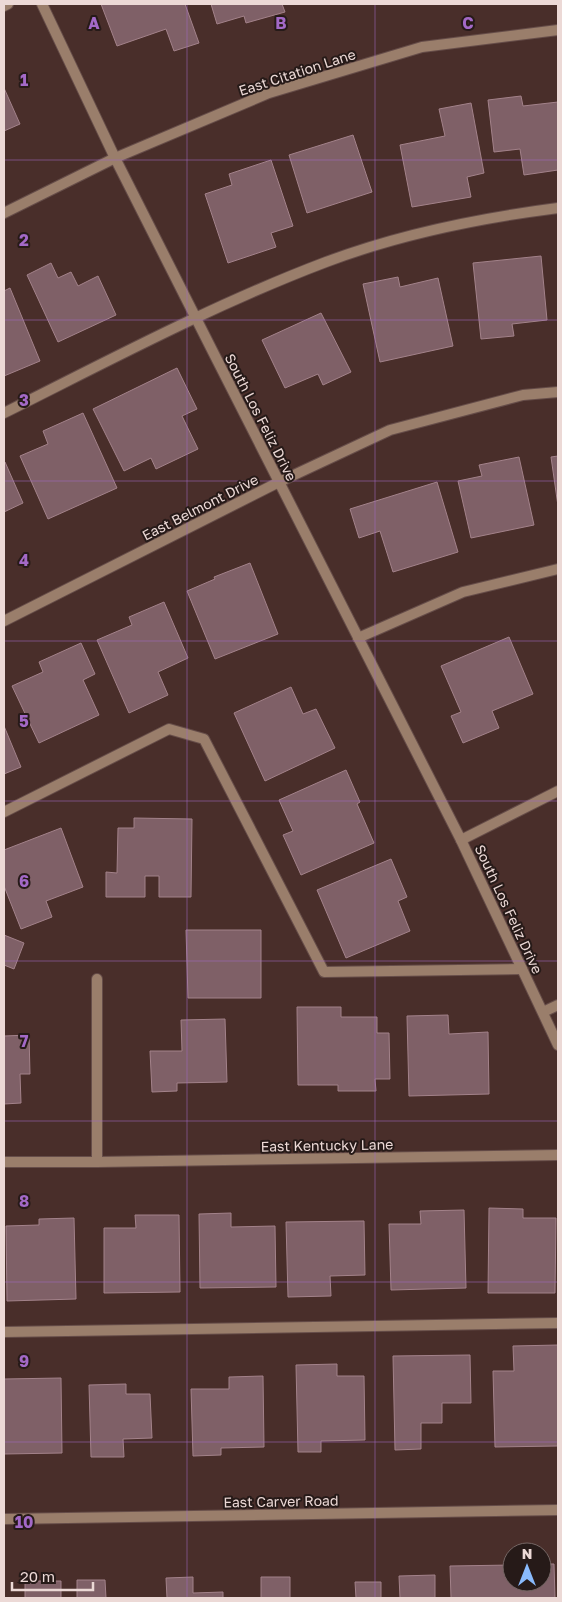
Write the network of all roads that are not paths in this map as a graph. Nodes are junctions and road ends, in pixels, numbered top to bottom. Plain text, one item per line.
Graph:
1 (8, 4) edge
2 (42, 4) edge
3 (4, 6) edge
4 (558, 30) edge
5 (115, 158) junction
6 (558, 208) edge
7 (4, 213) edge
8 (196, 317) junction
9 (558, 392) edge
10 (4, 413) edge
11 (278, 482) junction
12 (558, 569) edge
13 (4, 621) edge
14 (358, 638) junction
15 (558, 792) edge
16 (4, 812) edge
17 (461, 840) junction
18 (522, 969) junction
19 (97, 980) dead end
20 (558, 1005) edge
21 (543, 1012) junction
22 (558, 1045) edge
23 (558, 1154) edge
24 (4, 1162) edge
25 (97, 1162) junction
26 (558, 1324) edge
27 (4, 1332) edge
28 (558, 1510) edge
29 (4, 1519) edge

1 - 3 street
2 - 5 street, South Los Feliz Drive
4 - 5 street, East Citation Lane
5 - 7 street, East Citation Lane
5 - 8 street, South Los Feliz Drive
6 - 8 street
8 - 10 street
8 - 11 street, South Los Feliz Drive
9 - 11 street, East Belmont Drive
11 - 13 street, East Belmont Drive
11 - 14 street, South Los Feliz Drive
12 - 14 street
14 - 17 street, South Los Feliz Drive
15 - 17 street, South Los Feliz Drive
16 - 18 street
17 - 18 street, South Los Feliz Drive
18 - 21 street, South Los Feliz Drive
19 - 25 street
20 - 21 street
21 - 22 street, South Los Feliz Drive
23 - 25 street, East Kentucky Lane
24 - 25 street, East Kentucky Lane
26 - 27 street
28 - 29 street, East Carver Road

